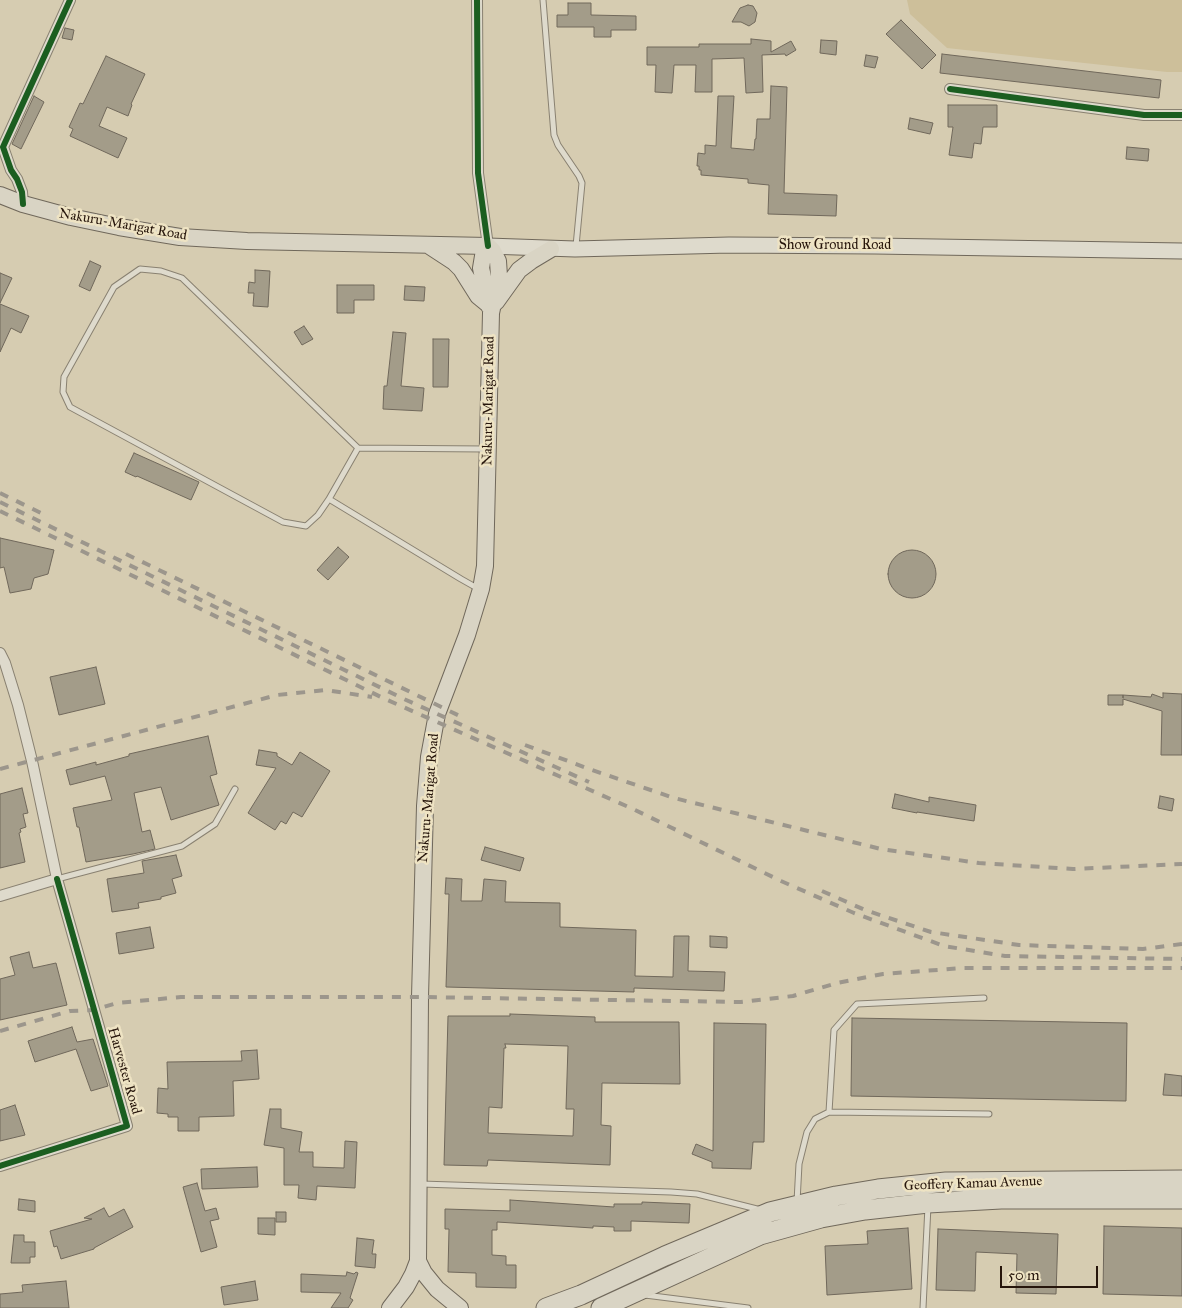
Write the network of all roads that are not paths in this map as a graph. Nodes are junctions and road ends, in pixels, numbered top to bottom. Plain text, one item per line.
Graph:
1 (70, 0) edge
2 (478, 0) edge
3 (543, 0) edge
4 (950, 89) dead end
5 (1182, 115) edge
6 (0, 196) edge
7 (23, 204) junction
8 (427, 244) junction
9 (488, 246) junction
10 (551, 249) junction
11 (575, 249) junction
12 (1182, 251) edge
13 (491, 308) junction
14 (358, 448) junction
15 (488, 448) junction
16 (329, 499) junction
17 (481, 589) junction
18 (0, 653) edge
19 (235, 788) dead end
20 (57, 878) junction
21 (0, 896) edge
22 (984, 998) dead end
23 (829, 1112) junction
24 (989, 1114) dead end
25 (0, 1166) edge
26 (1182, 1180) edge
27 (418, 1184) junction
28 (1182, 1199) edge
29 (928, 1203) junction
30 (797, 1205) junction
31 (770, 1212) junction
32 (418, 1261) junction
33 (632, 1293) junction
34 (709, 1305) edge
35 (390, 1308) edge
36 (460, 1308) edge
37 (546, 1308) edge
38 (601, 1308) edge
39 (748, 1308) edge
40 (923, 1308) edge

1 - 7 street
2 - 9 street
3 - 11 lane
4 - 5 street
6 - 7 main road, Nakuru-Marigat Road
7 - 8 main road, Nakuru-Marigat Road
8 - 9 main road, Nakuru-Marigat Road
8 - 13 main road
9 - 10 main road, Show Ground Road
9 - 13 main road, Nakuru-Marigat Road
10 - 11 main road, Show Ground Road
10 - 13 main road
11 - 12 main road, Show Ground Road
13 - 15 main road, Nakuru-Marigat Road
14 - 15 lane
14 - 16 lane
14 - 16 lane
15 - 17 main road, Nakuru-Marigat Road
16 - 17 lane
17 - 27 main road, Nakuru-Marigat Road
18 - 20 street
19 - 20 lane
20 - 21 street
20 - 25 street, Harvester Road
22 - 23 lane
23 - 24 lane
23 - 30 lane
26 - 30 highway, Geoffery Kamau Avenue
27 - 31 lane
27 - 32 main road, Nakuru-Marigat Road
28 - 29 highway, Geoffery Kamau Avenue
29 - 33 highway, Geoffery Kamau Avenue
29 - 40 lane
30 - 31 highway, Geoffery Kamau Avenue
31 - 37 highway, Geoffery Kamau Avenue
32 - 35 main road
32 - 36 main road
33 - 34 lane
33 - 38 highway, Geoffery Kamau Avenue
34 - 39 lane

